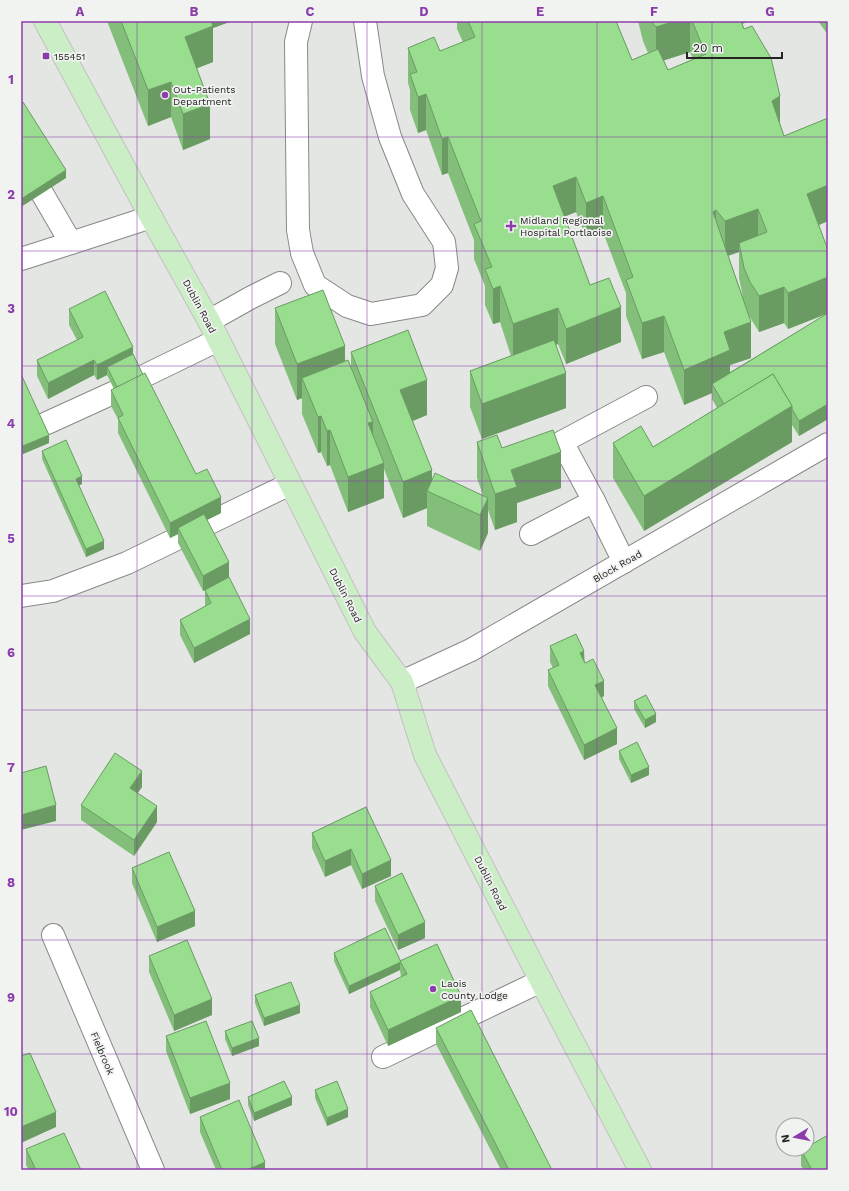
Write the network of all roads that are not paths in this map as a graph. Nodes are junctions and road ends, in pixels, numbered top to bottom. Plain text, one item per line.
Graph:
1 (45, 21) edge
2 (301, 21) edge
3 (365, 21) edge
4 (21, 157) edge
5 (151, 217) junction
6 (71, 243) junction
7 (21, 259) edge
8 (280, 283) dead end
9 (209, 321) junction
10 (218, 340) junction
11 (140, 378) edge
12 (116, 392) edge
13 (646, 397) dead end
14 (47, 423) dead end
15 (828, 444) edge
16 (290, 484) junction
17 (594, 501) junction
18 (531, 534) dead end
19 (624, 562) junction
20 (21, 596) edge
21 (402, 682) junction
22 (54, 935) dead end
23 (541, 981) junction
24 (383, 1057) dead end
25 (153, 1170) edge
26 (640, 1170) edge

1 - 5 main road, Dublin Road
2 - 3 street
4 - 6 street
5 - 6 street
5 - 9 main road, Dublin Road
6 - 7 street
8 - 9 street
9 - 10 main road, Dublin Road
10 - 11 street
10 - 16 main road, Dublin Road
12 - 14 street
13 - 17 street
15 - 19 street, Block Road
16 - 20 street
16 - 21 main road, Dublin Road
17 - 18 street
17 - 19 street
19 - 21 street, Block Road
21 - 23 main road, Dublin Road
22 - 25 street, Fielbrook
23 - 24 street
23 - 26 main road, Dublin Road

